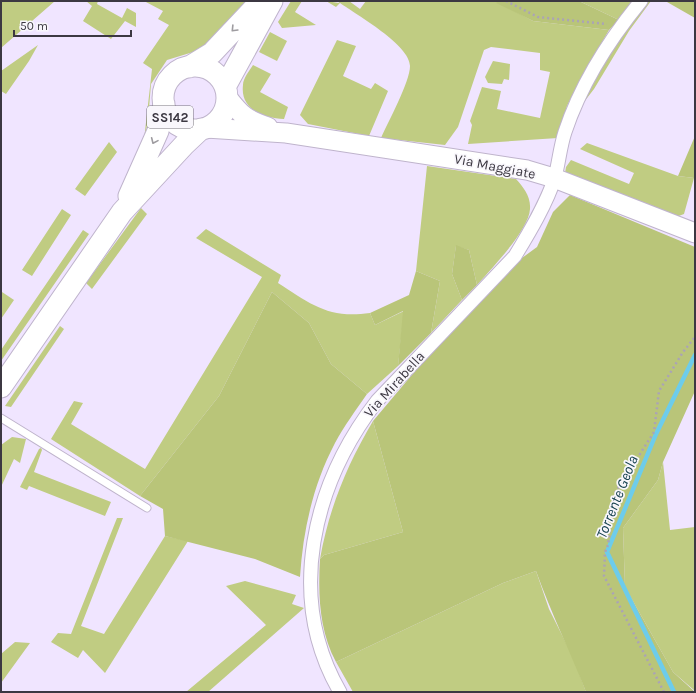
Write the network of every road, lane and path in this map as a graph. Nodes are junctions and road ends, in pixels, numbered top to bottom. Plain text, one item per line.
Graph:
1 (261, 1) edge
2 (272, 1) edge
3 (506, 1) edge
4 (641, 1) edge
5 (621, 24) junction
6 (190, 67) junction
7 (226, 92) junction
8 (164, 104) junction
9 (204, 128) junction
10 (286, 133) junction
11 (554, 178) junction
12 (122, 212) junction
13 (695, 233) edge
14 (695, 337) edge
15 (1, 387) edge
16 (1, 418) edge
17 (147, 508) dead end
18 (340, 692) edge
19 (664, 692) edge

1 -> 6 main road, SS142
2 - 7 main road, SS142
3 - 5 path
4 - 5 street, Via Mirabella
5 - 11 street, Via Mirabella
6 - 7 main road
6 - 8 main road, SS142
7 - 9 main road, SS142
7 - 10 street, Via Maggiate
8 - 9 main road, SS142
8 -> 12 main road, SS142
9 - 10 street, Via Maggiate
9 - 12 main road, SS142
10 - 11 street, Via Maggiate
11 - 13 street, Via Maggiate
11 - 18 street, Via Mirabella
12 - 15 main road, SS142
14 - 19 path
16 - 17 lane

